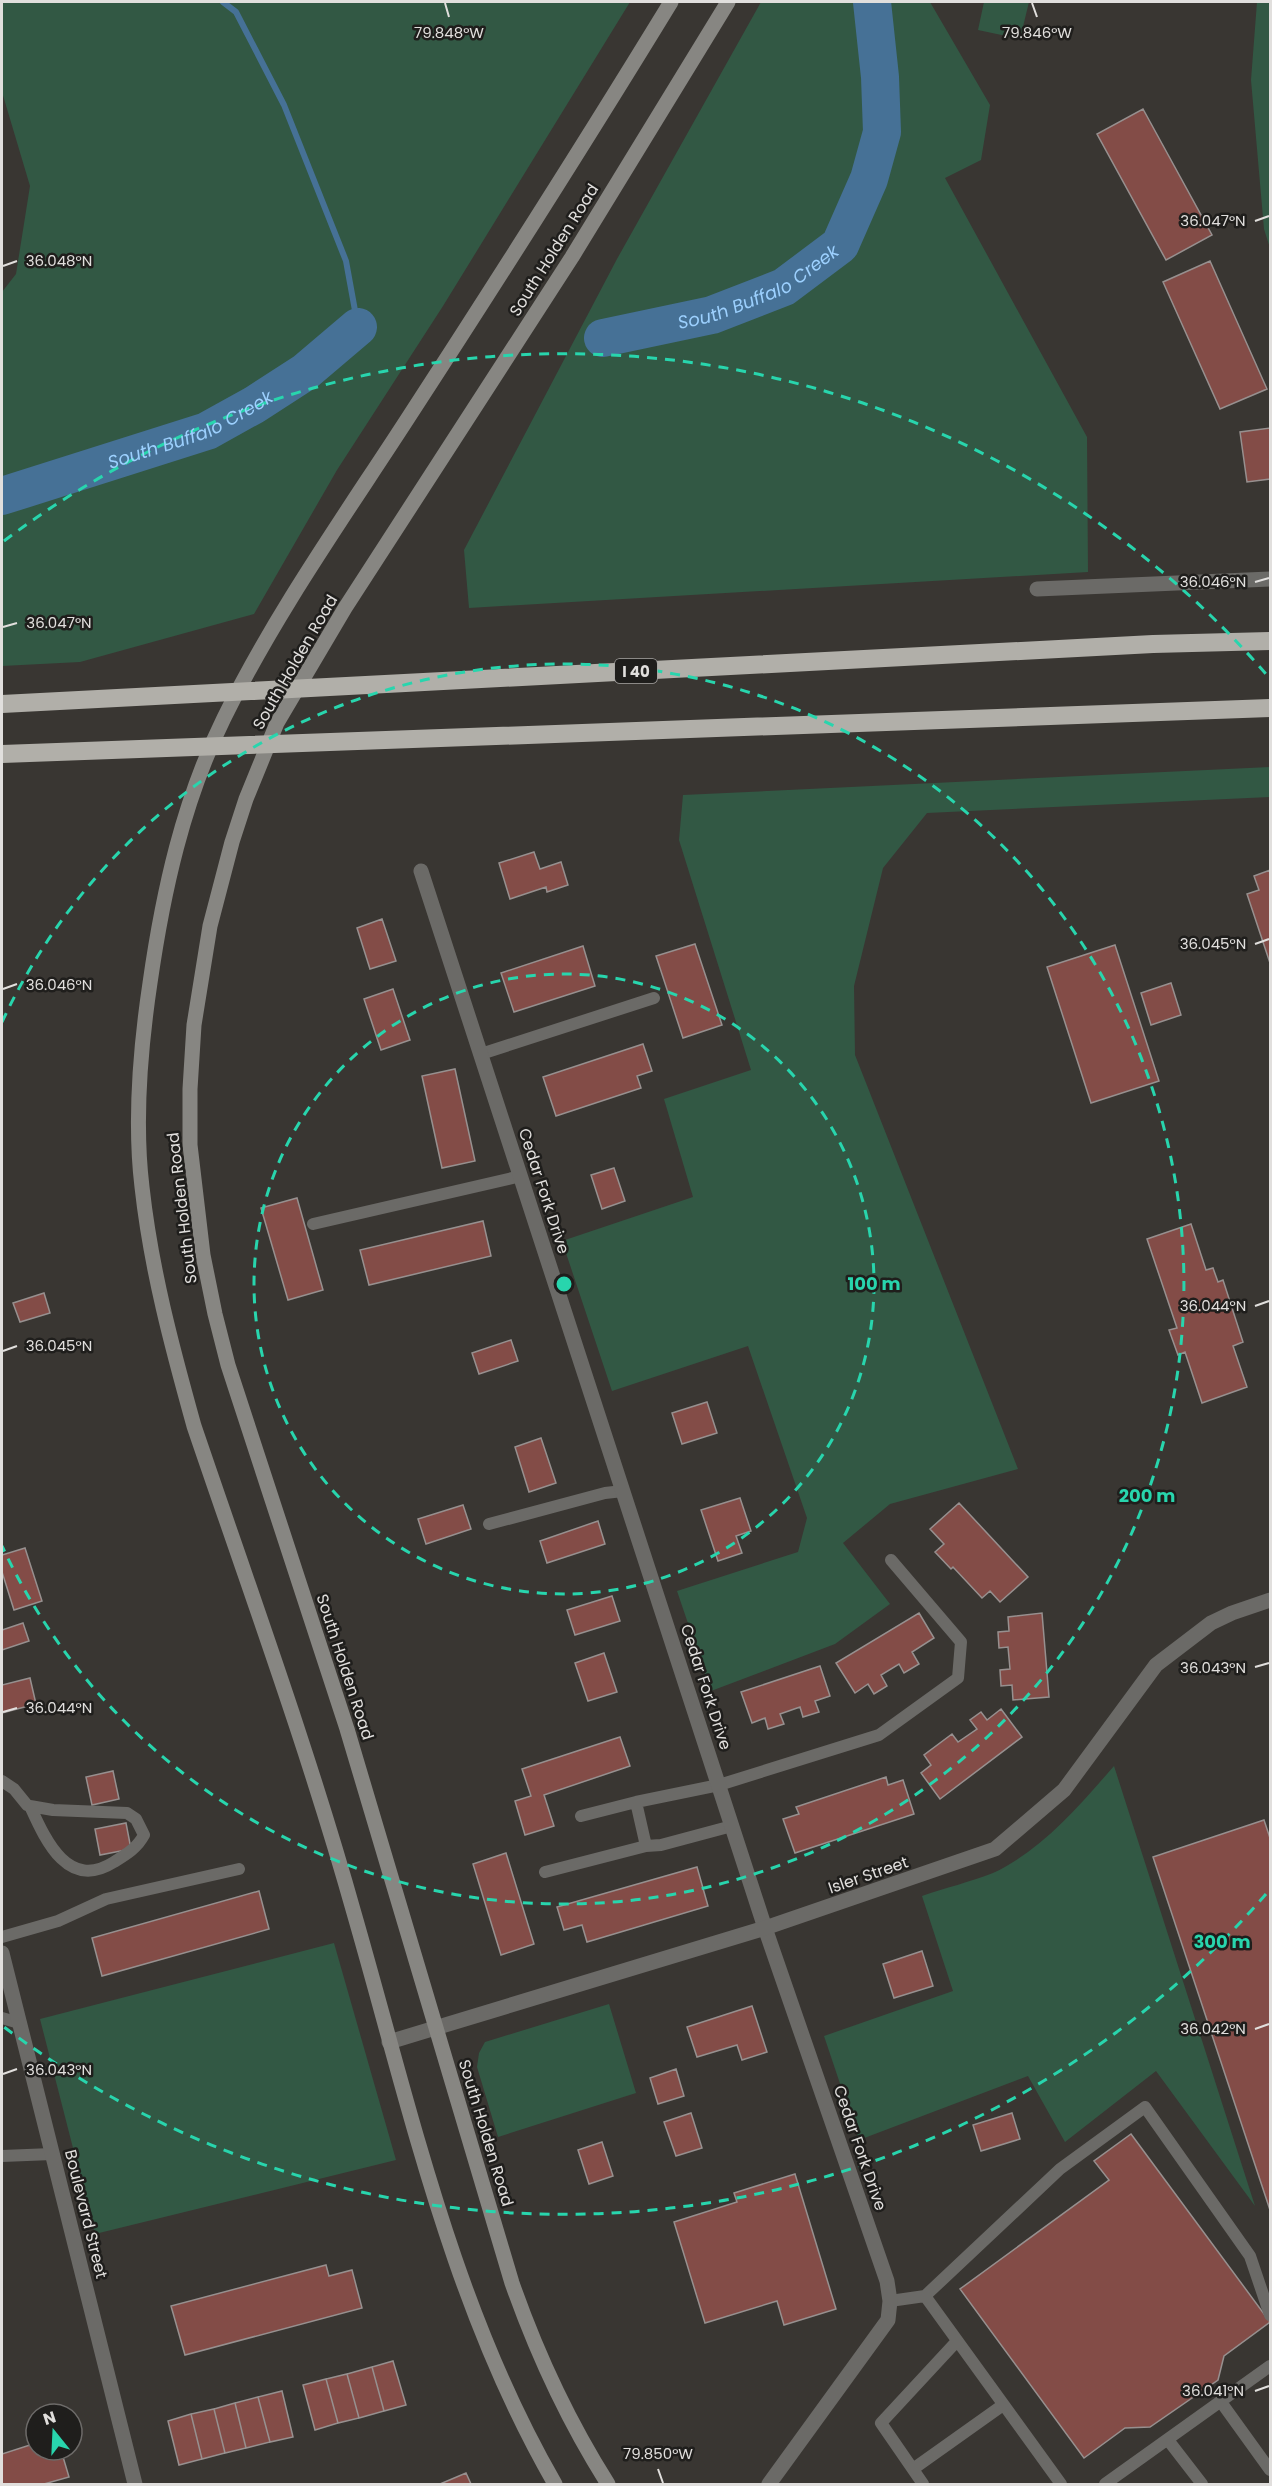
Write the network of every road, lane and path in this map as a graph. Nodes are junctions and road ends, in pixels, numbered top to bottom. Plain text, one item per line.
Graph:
1 (671, 2) edge
2 (729, 2) edge
3 (1270, 579) edge
4 (1037, 589) dead end
5 (1270, 641) edge
6 (2, 704) edge
7 (1270, 708) edge
8 (2, 753) edge
9 (422, 871) dead end
10 (654, 998) dead end
11 (481, 1054) junction
12 (520, 1176) junction
13 (313, 1224) dead end
14 (623, 1491) junction
15 (489, 1524) dead end
16 (891, 1560) dead end
17 (1270, 1600) edge
18 (2, 1781) edge
19 (719, 1785) junction
20 (636, 1802) junction
21 (30, 1806) junction
22 (582, 1816) dead end
23 (732, 1826) junction
24 (646, 1846) junction
25 (239, 1869) dead end
26 (545, 1872) dead end
27 (765, 1928) junction
28 (2, 1936) edge
29 (2, 1953) edge
30 (2, 2018) edge
31 (19, 2023) junction
32 (436, 2028) junction
33 (389, 2042) junction
34 (52, 2154) junction
35 (2, 2156) edge
36 (925, 2296) junction
37 (890, 2301) junction
38 (1270, 2315) edge
39 (957, 2341) junction
40 (1270, 2367) edge
41 (1221, 2402) junction
42 (1003, 2405) junction
43 (1168, 2440) junction
44 (913, 2469) junction
45 (1270, 2470) edge
46 (1114, 2482) edge
47 (135, 2484) edge
48 (555, 2484) edge
49 (608, 2484) edge
50 (769, 2484) edge
51 (923, 2484) edge
52 (1061, 2484) edge
53 (1202, 2484) edge

1 - 33 main road, South Holden Road
2 - 32 main road, South Holden Road
3 - 4 street
5 - 6 highway, I 40
7 - 8 highway
9 - 11 street, Cedar Fork Drive
10 - 11 lane
11 - 12 street, Cedar Fork Drive
12 - 13 lane
12 - 14 street, Cedar Fork Drive
14 - 15 lane
14 - 19 street, Cedar Fork Drive
16 - 19 lane
17 - 27 street, Isler Street
18 - 21 lane
19 - 20 lane
19 - 23 street, Cedar Fork Drive
20 - 22 lane
20 - 24 lane
21 - 21 lane
23 - 24 lane
23 - 27 street, Cedar Fork Drive
24 - 26 lane
25 - 28 lane
27 - 32 street, Isler Street
27 - 37 street, Cedar Fork Drive
29 - 31 street, Boulevard Street
30 - 31 lane
31 - 34 street, Boulevard Street
32 - 33 street, Isler Street
32 - 49 main road, South Holden Road
33 - 48 main road, South Holden Road
34 - 35 lane
34 - 47 street, Boulevard Street
36 - 37 lane
36 - 38 lane
36 - 39 lane
37 - 50 street, Cedar Fork Drive
39 - 42 lane
39 - 44 lane
40 - 41 lane
41 - 43 lane
41 - 45 lane
42 - 44 lane
42 - 52 lane
43 - 46 lane
43 - 53 lane
44 - 51 lane

